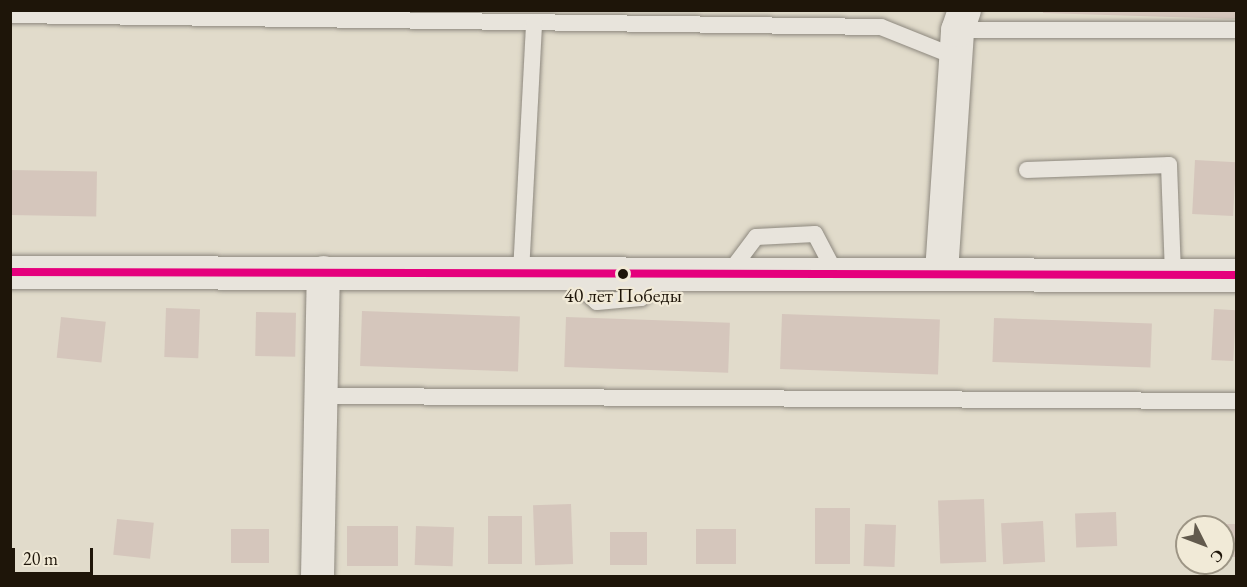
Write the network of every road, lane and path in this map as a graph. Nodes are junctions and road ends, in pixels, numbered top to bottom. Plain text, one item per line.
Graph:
1 (10, 15) edge
2 (534, 22) junction
3 (1236, 30) edge
4 (959, 33) edge
5 (1027, 170) dead end
6 (10, 272) edge
7 (323, 272) junction
8 (941, 272) junction
9 (521, 273) junction
10 (1173, 274) junction
11 (1236, 274) edge
12 (334, 396) dead end
13 (1236, 401) edge
14 (317, 576) edge

1 - 2 lane
2 - 4 lane
2 - 9 lane
3 - 4 lane
4 - 8 street
5 - 10 lane
6 - 7 street
7 - 9 street
7 - 14 street
8 - 9 street
8 - 10 street
10 - 11 street
12 - 13 lane

